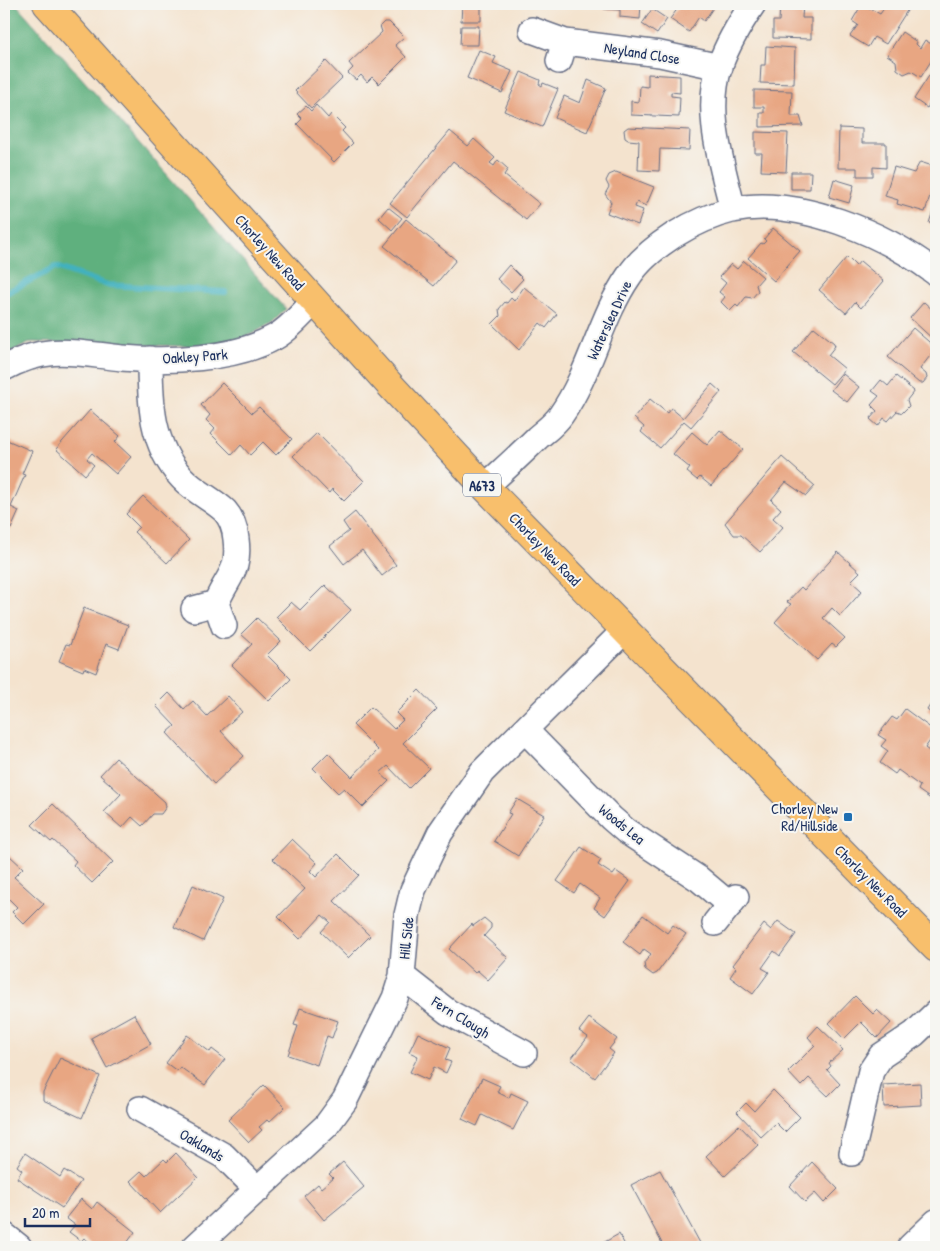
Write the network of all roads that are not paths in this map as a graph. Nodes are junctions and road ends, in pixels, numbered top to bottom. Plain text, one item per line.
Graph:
1 (47, 4) edge
2 (752, 4) edge
3 (532, 30) dead end
4 (720, 67) junction
5 (733, 210) junction
6 (936, 273) edge
7 (314, 302) junction
8 (150, 359) junction
9 (4, 368) edge
10 (485, 487) junction
11 (224, 626) dead end
12 (624, 631) junction
13 (526, 730) junction
14 (727, 908) dead end
15 (936, 948) edge
16 (402, 976) junction
17 (936, 1013) edge
18 (524, 1052) dead end
19 (139, 1110) dead end
20 (852, 1153) dead end
21 (258, 1190) junction
22 (936, 1222) edge
23 (4, 1236) edge
24 (19, 1247) edge
25 (195, 1247) edge
26 (910, 1247) edge

1 - 7 main road, Chorley New Road / A673
2 - 4 street
3 - 4 street, Neyland Close
4 - 5 street
5 - 6 street, Waterslea Drive
5 - 10 street, Waterslea Drive
7 - 8 street, Oakley Park
7 - 10 main road, Chorley New Road / A673
8 - 9 street, Oakley Park
8 - 11 street, Oakley Park
10 - 12 main road, Chorley New Road / A673
12 - 13 street, Hill Side
12 - 15 main road, Chorley New Road / A673
13 - 14 street, Woods Lea
13 - 16 street, Hill Side
16 - 18 street, Fern Clough
16 - 21 street, Hill Side
17 - 20 street
19 - 21 street, Oaklands
21 - 25 street, Hill Side
22 - 26 street
23 - 24 street

